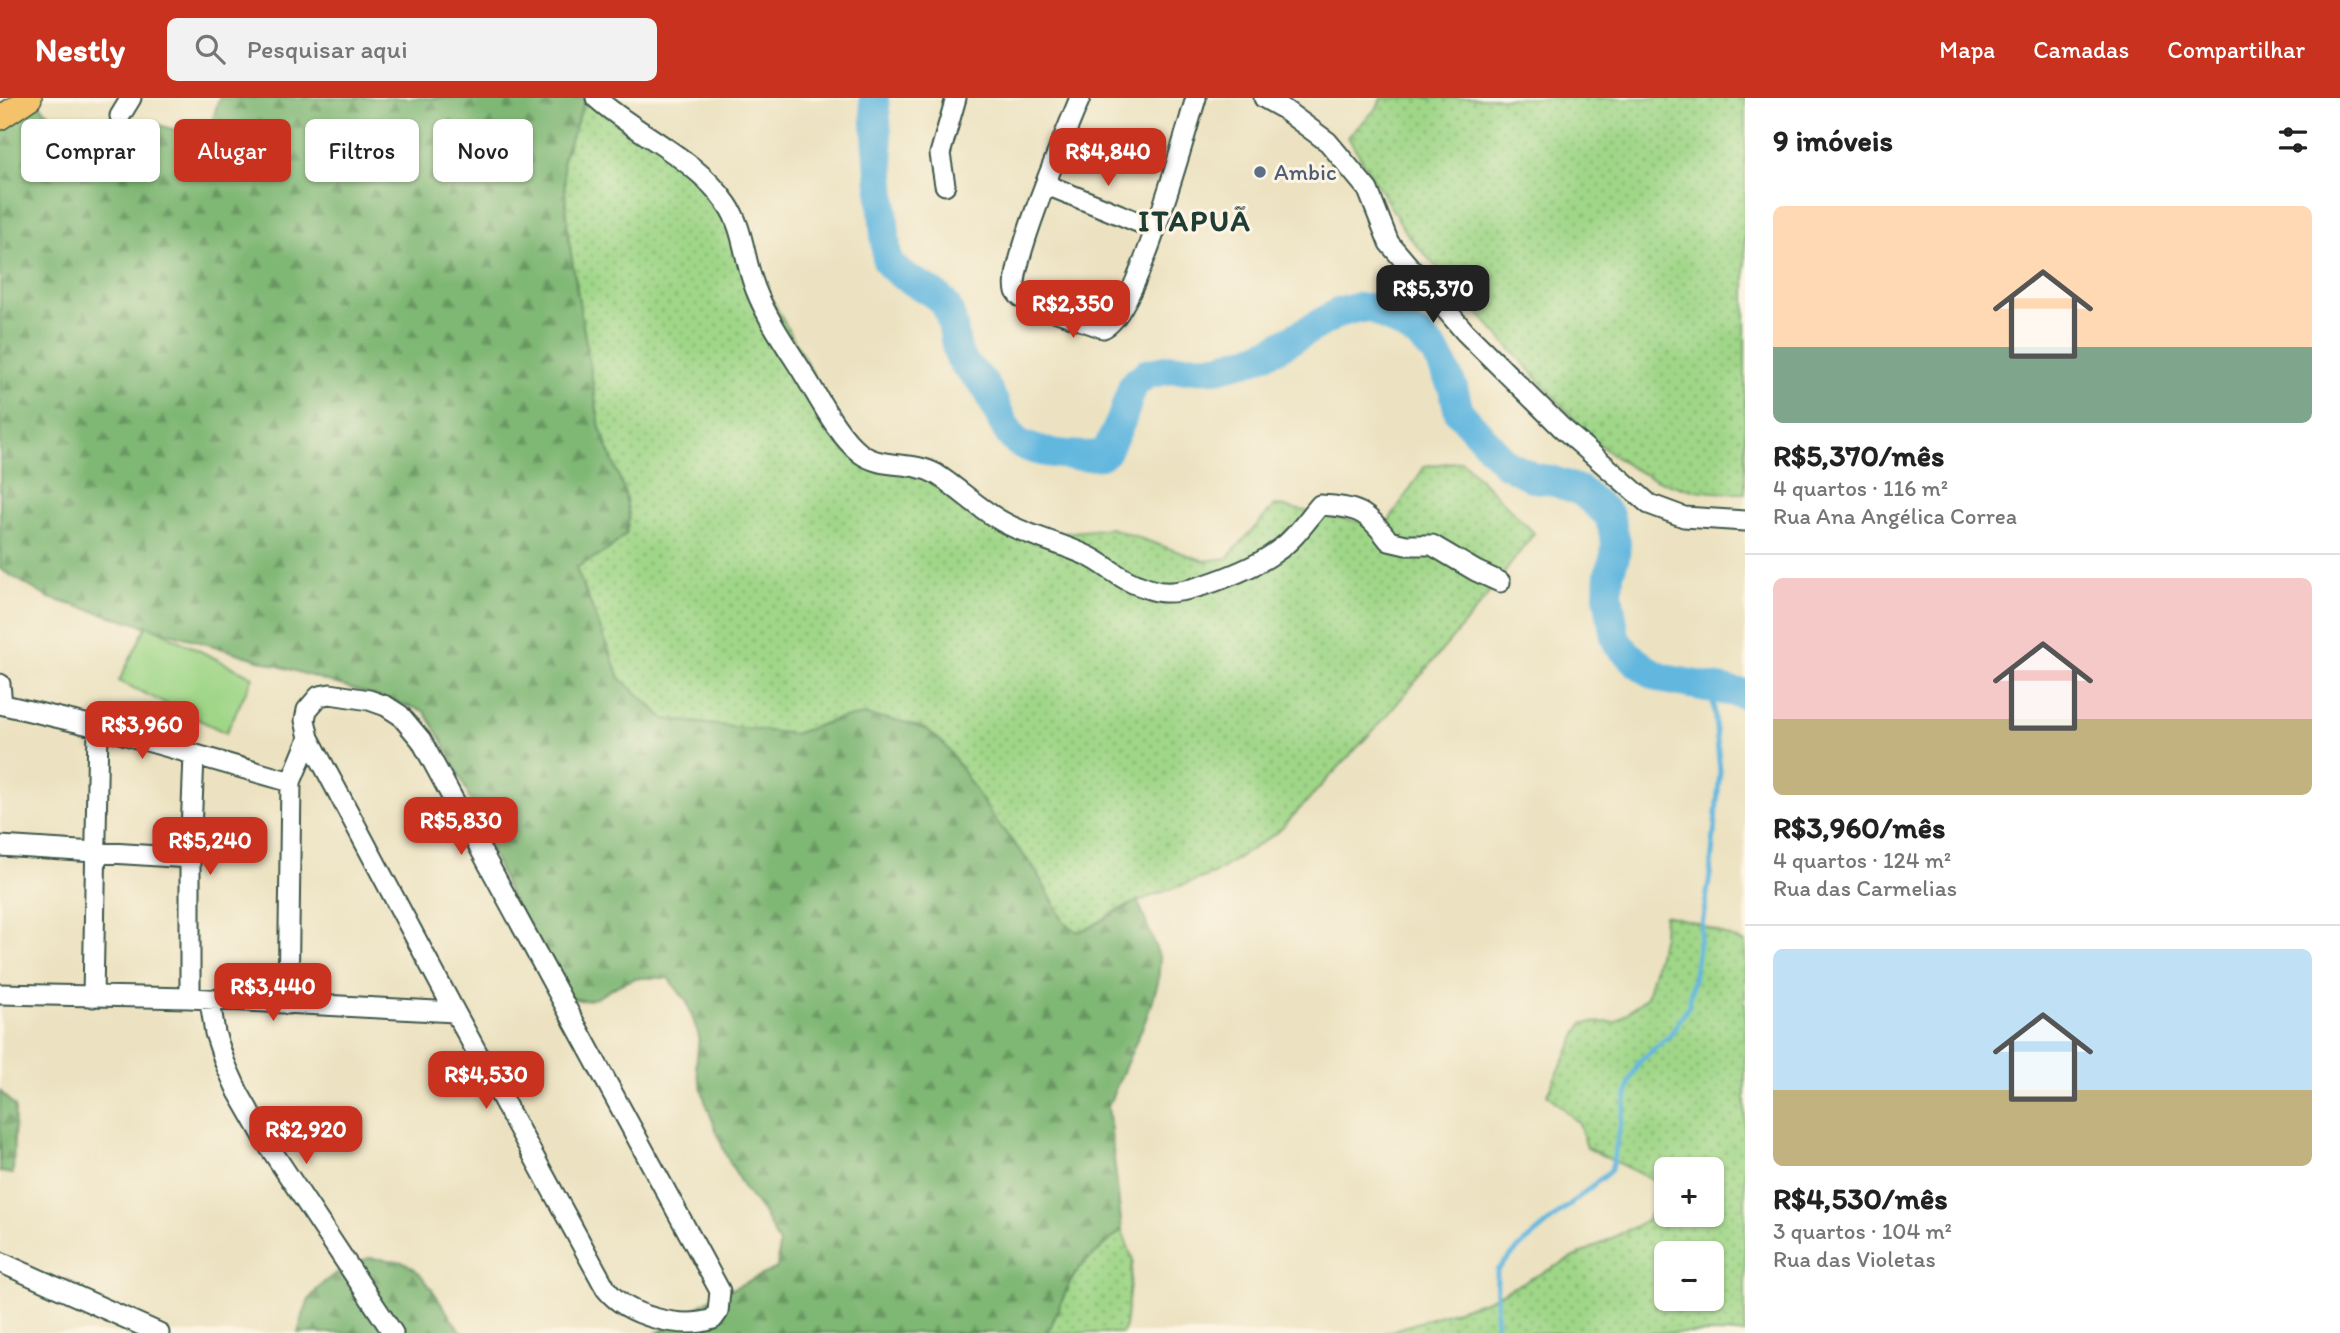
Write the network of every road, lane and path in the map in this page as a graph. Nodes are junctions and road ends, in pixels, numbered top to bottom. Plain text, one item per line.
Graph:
1 (30, 98) edge
2 (131, 98) edge
3 (596, 98) edge
4 (956, 98) edge
5 (1080, 98) edge
6 (1196, 98) edge
7 (1264, 98) edge
8 (120, 116) dead end
9 (0, 118) edge
10 (1046, 185) junction
11 (945, 186) dead end
12 (1155, 229) junction
13 (1745, 521) edge
14 (1500, 582) dead end
15 (1, 697) edge
16 (99, 727) junction
17 (309, 738) junction
18 (194, 755) junction
19 (290, 782) junction
20 (0, 846) edge
21 (96, 853) junction
22 (190, 858) junction
23 (0, 994) edge
24 (93, 996) junction
25 (190, 998) junction
26 (210, 1001) junction
27 (288, 1004) junction
28 (455, 1012) junction
29 (0, 1262) edge
30 (159, 1333) edge
31 (393, 1333) edge

1 - 9 main road
2 - 8 street
3 - 14 street
4 - 11 street
5 - 10 street
6 - 12 street
7 - 13 street
10 - 12 street
10 - 12 street
15 - 16 street
16 - 18 street
16 - 21 street
17 - 19 street
17 - 28 street
17 - 28 street
18 - 19 street
18 - 22 street
19 - 27 street
20 - 21 street
21 - 22 street
21 - 24 street
22 - 25 street
23 - 24 street
24 - 25 street
25 - 26 street
26 - 27 street
26 - 31 street
27 - 28 street
29 - 30 street

